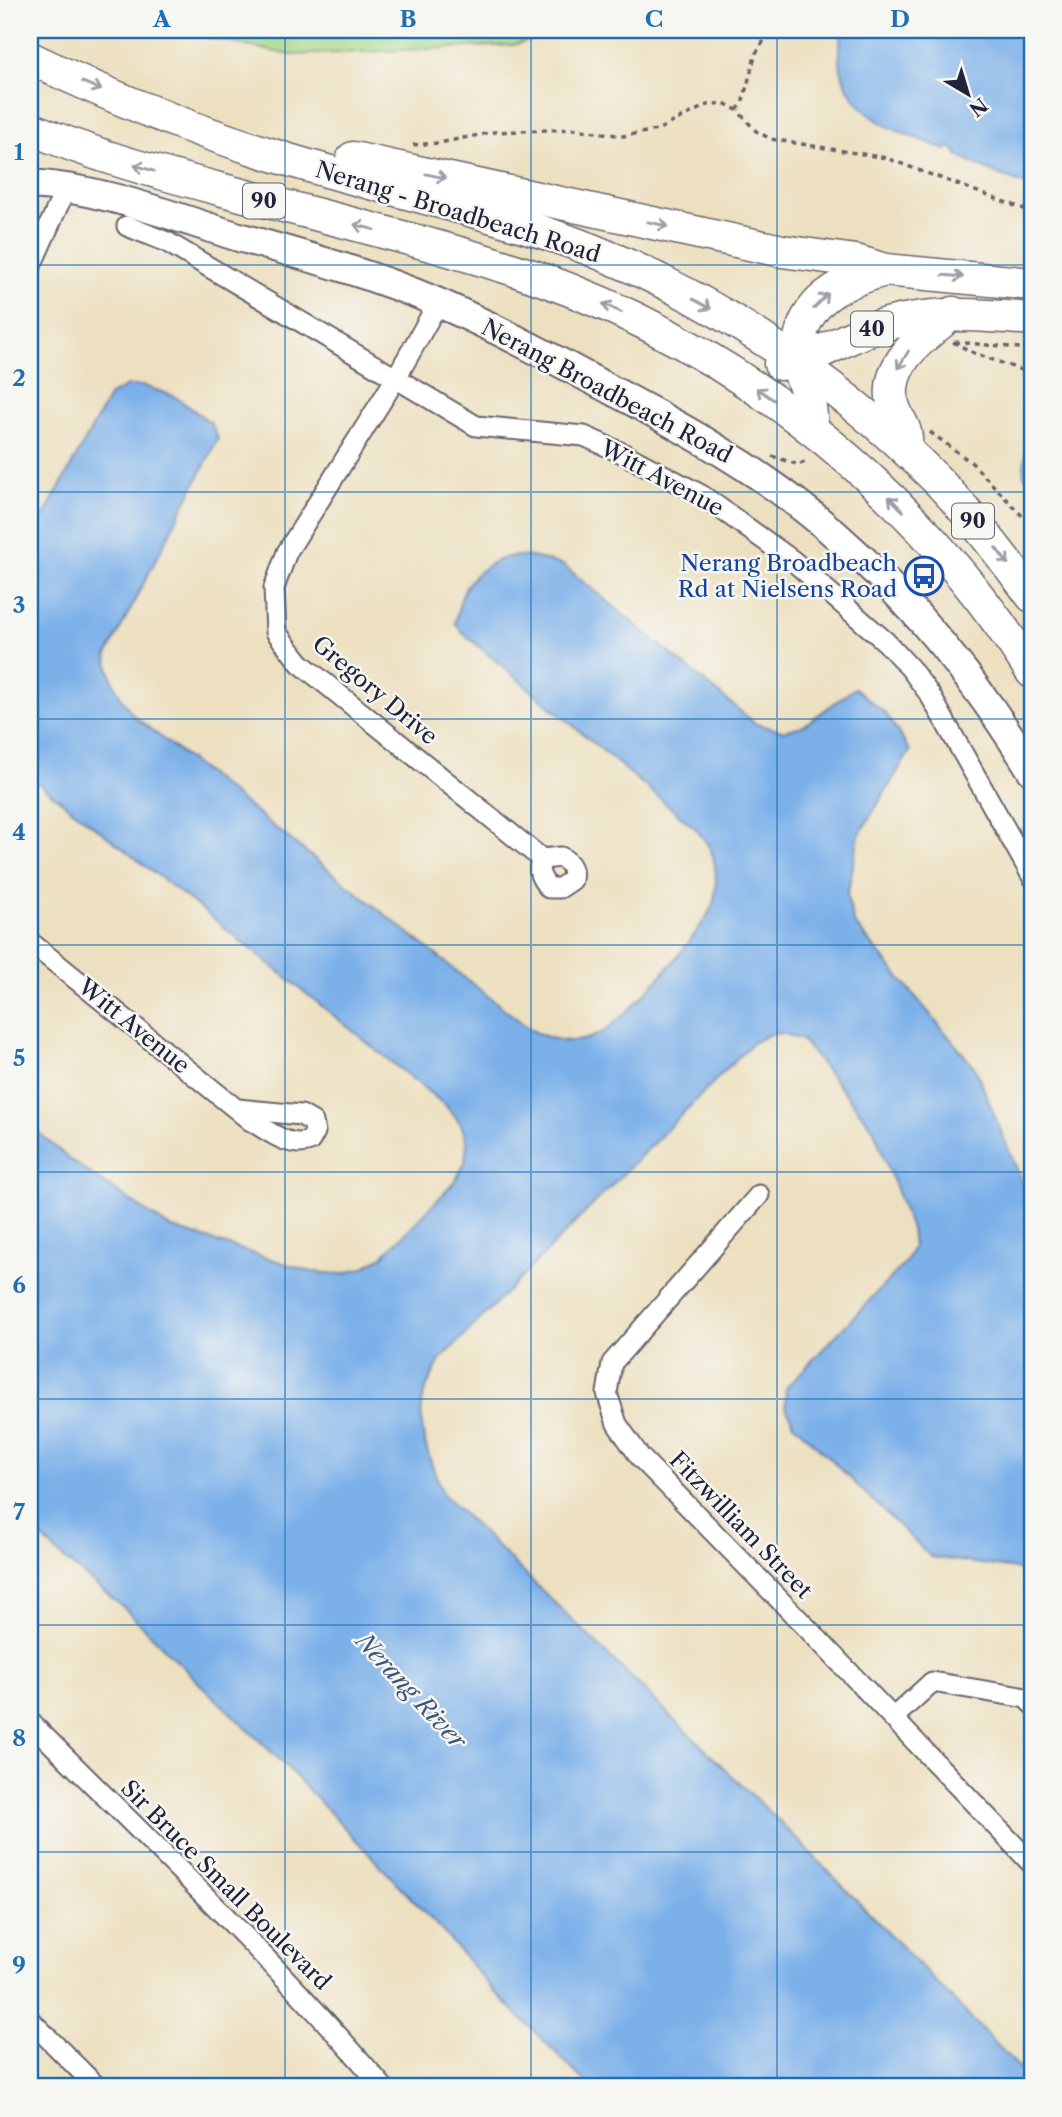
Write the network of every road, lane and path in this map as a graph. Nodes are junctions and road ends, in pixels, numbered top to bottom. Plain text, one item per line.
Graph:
1 (771, 30) edge
2 (30, 58) edge
3 (737, 110) junction
4 (30, 128) edge
5 (407, 145) dead end
6 (282, 158) junction
7 (30, 184) edge
8 (63, 197) junction
9 (157, 212) junction
10 (1032, 212) edge
11 (127, 226) dead end
12 (167, 242) junction
13 (30, 268) edge
14 (885, 270) junction
15 (1032, 284) edge
16 (438, 303) junction
17 (953, 313) junction
18 (1032, 319) edge
19 (1032, 348) edge
20 (717, 361) junction
21 (797, 362) junction
22 (1032, 374) edge
23 (396, 378) junction
24 (812, 429) junction
25 (915, 438) junction
26 (770, 455) dead end
27 (806, 461) dead end
28 (1032, 526) edge
29 (1032, 596) edge
30 (1032, 672) edge
31 (1032, 771) edge
32 (542, 859) dead end
33 (1032, 876) edge
34 (30, 942) edge
35 (238, 1110) dead end
36 (759, 1195) dead end
37 (1032, 1704) edge
38 (893, 1717) junction
39 (30, 1722) edge
40 (1032, 1864) edge
41 (30, 2020) edge
42 (97, 2087) edge
43 (383, 2087) edge

1 - 3 path
2 -> 6 main road, Nerang - Broadbeach Road / 90
3 - 5 path
3 - 10 path
20 -> 4 main road, Nerang - Broadbeach Road / 90
6 -> 14 main road
6 -> 21 main road, Nerang - Broadbeach Road / 90
7 - 8 street
8 - 9 street, Nerang Broadbeach Road
8 - 13 street
9 - 12 street
9 - 16 street, Nerang Broadbeach Road
11 - 12 street, Witt Avenue
12 - 23 street, Witt Avenue
14 -> 15 main road, 40
21 -> 14 main road, 40
16 - 23 street, Gregory Drive
16 - 31 street, Nerang Broadbeach Road
17 - 18 main road, 40
17 - 21 main road, 40
17 -> 25 main road
19 - 22 path
20 - 21 main road, 40
24 -> 20 main road, Nerang - Broadbeach Road / 90
21 - 24 main road, 40
21 - 25 main road, Nerang - Broadbeach Road / 90
23 - 32 street, Gregory Drive
23 - 33 street, Witt Avenue
30 -> 24 main road, Nerang - Broadbeach Road / 90
25 - 28 path
25 -> 29 main road, Nerang - Broadbeach Road / 90
26 - 27 path
34 - 35 street, Witt Avenue
36 - 38 street, Fitzwilliam Street
37 - 38 street
38 - 40 street, Fitzwilliam Street
39 - 43 street, Sir Bruce Small Boulevard
41 - 42 street

